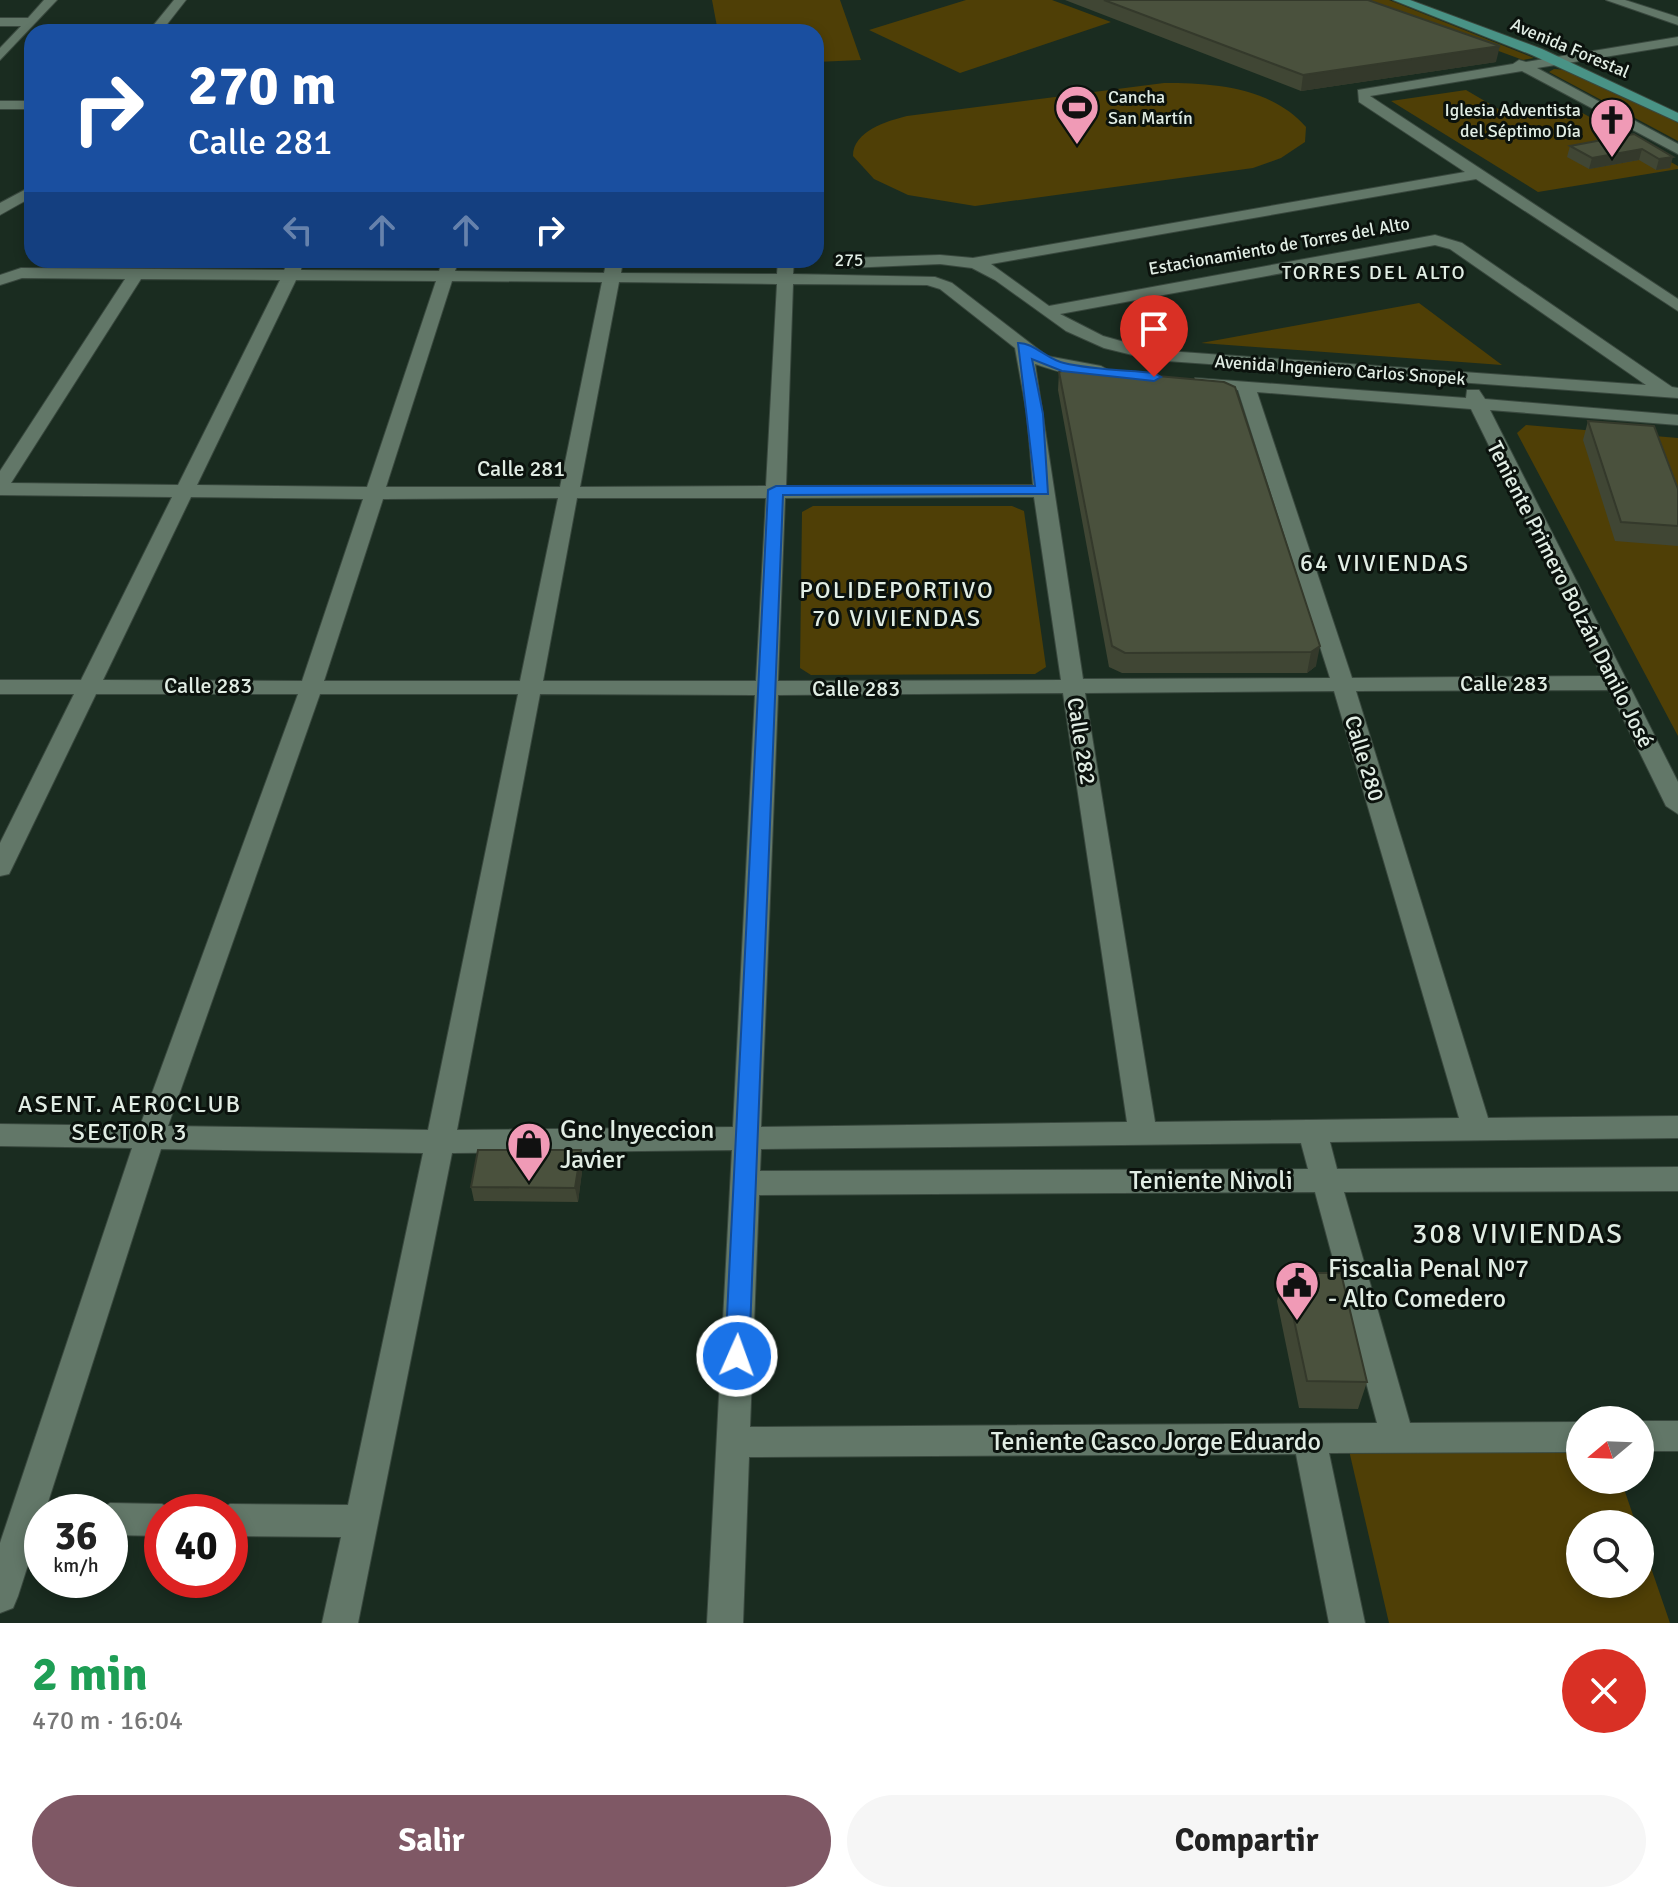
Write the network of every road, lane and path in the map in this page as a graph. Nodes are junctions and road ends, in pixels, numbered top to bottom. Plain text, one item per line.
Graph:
1 (51, 0) edge
2 (180, 0) edge
3 (1399, 0) edge
4 (1428, 0) edge
5 (1612, 0) edge
6 (1678, 10) edge
7 (1659, 15) junction
8 (1678, 21) edge
9 (0, 22) edge
10 (31, 22) joint
11 (160, 24) edge
12 (24, 30) edge
13 (1678, 41) edge
14 (0, 56) edge
15 (1501, 56) edge
16 (1584, 56) junction
17 (1556, 61) junction
18 (1524, 66) junction
19 (1610, 69) dead end
20 (1624, 76) dead end
21 (1678, 103) edge
22 (0, 105) edge
23 (24, 105) edge
24 (1678, 118) edge
25 (1678, 150) edge
26 (1476, 175) junction
27 (24, 195) edge
28 (0, 210) edge
29 (971, 263) junction
30 (824, 267) edge
31 (294, 268) edge
32 (449, 268) edge
33 (786, 268) edge
34 (613, 270) edge
35 (136, 274) junction
36 (0, 280) edge
37 (1678, 306) edge
38 (1046, 312) junction
39 (1023, 346) junction
40 (1123, 374) edge
41 (1185, 380) edge
42 (1469, 380) junction
43 (1246, 387) junction
44 (1673, 393) edge
45 (1476, 405) junction
46 (1678, 420) edge
47 (0, 487) edge
48 (776, 490) junction
49 (182, 491) junction
50 (1043, 491) junction
51 (571, 492) junction
52 (373, 493) junction
53 (1616, 683) junction
54 (1343, 684) junction
55 (312, 685) junction
56 (88, 686) junction
57 (1073, 686) junction
58 (0, 687) edge
59 (532, 687) junction
60 (769, 688) junction
61 (1678, 806) edge
62 (0, 868) edge
63 (1678, 1127) edge
64 (1477, 1130) junction
65 (1313, 1133) junction
66 (0, 1135) edge
67 (1143, 1135) junction
68 (150, 1138) junction
69 (748, 1140) junction
70 (440, 1142) junction
71 (1326, 1179) junction
72 (1678, 1179) edge
73 (745, 1183) junction
74 (1654, 1436) edge
75 (1678, 1436) edge
76 (1566, 1437) edge
77 (1398, 1440) junction
78 (1310, 1441) junction
79 (733, 1442) junction
80 (23, 1519) edge
81 (248, 1520) edge
82 (358, 1521) junction
83 (0, 1596) edge
84 (340, 1623) edge
85 (725, 1623) edge
86 (1347, 1623) edge

1 - 10 street
2 - 11 street
3 - 17 main road, Avenida Forestal
4 - 16 main road, Avenida Forestal
5 - 7 street
6 - 7 street
7 - 8 street
9 - 10 street
12 - 14 street
13 - 16 street
15 - 18 street, Avenida Forestal
16 - 17 street
16 - 19 main road, Avenida Forestal
17 - 18 street
17 - 24 main road, Avenida Forestal
18 - 25 street, Avenida Forestal
18 - 26 street
20 - 21 main road, Avenida Forestal
22 - 23 street
26 - 29 street
26 - 37 street
27 - 28 street
29 - 30 street, Avenida Ingeniero Carlos Snopek
29 - 38 street, Avenida Ingeniero Carlos Snopek
31 - 32 street, 275
31 - 35 street, 275
31 - 49 street
32 - 34 street, 275
32 - 52 street
33 - 34 street, 275
33 - 39 street, 275
33 - 48 street
34 - 51 street
35 - 36 street, 275
35 - 47 street
38 - 42 street, Avenida Ingeniero Carlos Snopek
38 - 44 street, Estacionamiento de Torres del Alto
39 - 40 street
39 - 50 street, Calle 282
41 - 43 street, Avenida Ingeniero Carlos Snopek
42 - 44 street, Avenida Ingeniero Carlos Snopek
42 - 45 street, Teniente Primero Bolzán Danilo José
43 - 45 street, Avenida Ingeniero Carlos Snopek
43 - 54 street, Calle 280
45 - 46 street, Avenida Ingeniero Carlos Snopek
45 - 53 street, Teniente Primero Bolzán Danilo José
47 - 49 street, Calle 281
48 - 50 street, Calle 281
48 - 51 street, Calle 281
48 - 60 street
49 - 52 street, Calle 281
49 - 56 street
50 - 57 street, Calle 282
51 - 52 street, Calle 281
51 - 59 street
52 - 55 street
53 - 54 street, Calle 283
53 - 61 street, Teniente Primero Bolzán Danilo José
54 - 57 street, Calle 283
54 - 64 street, Calle 280
55 - 56 street, Calle 283
55 - 59 street, Calle 283
55 - 68 street
56 - 58 street, Calle 283
56 - 62 street
57 - 60 street, Calle 283
57 - 67 street, Calle 282
59 - 60 street, Calle 283
59 - 70 street
60 - 69 street
63 - 64 street, Teniente Nivoli
64 - 65 street, Teniente Nivoli
65 - 67 street, Teniente Nivoli
65 - 71 street
66 - 68 street, Teniente Nivoli
67 - 69 street, Teniente Nivoli
68 - 70 street, Teniente Nivoli
68 - 80 street
69 - 70 street, Teniente Nivoli
69 - 73 street
70 - 82 street
71 - 72 street, Teniente Nivoli
71 - 73 street, Teniente Nivoli
71 - 77 street
73 - 79 street
74 - 75 street
76 - 77 street, Teniente Casco Jorge Eduardo
77 - 78 street, Teniente Casco Jorge Eduardo
78 - 79 street, Teniente Casco Jorge Eduardo
78 - 86 street
79 - 85 street
80 - 83 street
81 - 82 street
82 - 84 street

